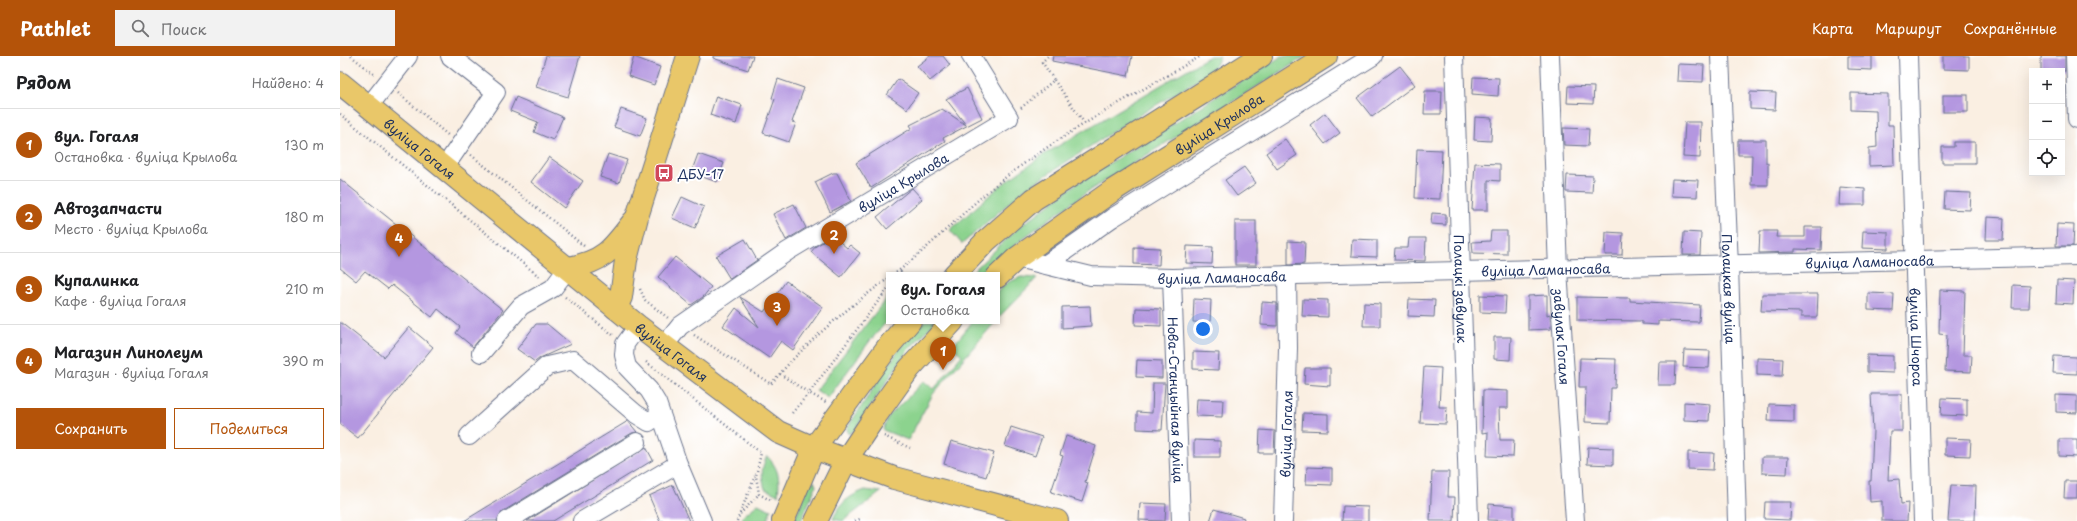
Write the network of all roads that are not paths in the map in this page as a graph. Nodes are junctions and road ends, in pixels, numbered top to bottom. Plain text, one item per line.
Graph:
1 (408, 56) edge
2 (450, 56) edge
3 (688, 56) edge
4 (971, 56) edge
5 (1261, 56) edge
6 (1326, 56) edge
7 (1373, 56) edge
8 (1454, 56) edge
9 (1550, 56) edge
10 (1720, 56) edge
11 (1908, 56) edge
12 (2075, 56) edge
13 (1239, 62) edge
14 (340, 83) edge
15 (369, 106) junction
16 (2077, 119) edge
17 (444, 168) junction
18 (637, 217) junction
19 (2077, 256) edge
20 (1017, 258) junction
21 (1913, 262) junction
22 (1045, 265) junction
23 (1729, 266) junction
24 (568, 268) junction
25 (1558, 270) junction
26 (1461, 271) junction
27 (957, 272) edge
28 (1000, 274) edge
29 (1287, 275) junction
30 (1172, 278) junction
31 (616, 308) junction
32 (907, 324) edge
33 (950, 324) edge
34 (638, 326) junction
35 (664, 346) junction
36 (481, 353) dead end
37 (660, 414) junction
38 (469, 436) dead end
39 (637, 442) dead end
40 (814, 448) junction
41 (846, 460) junction
42 (678, 464) junction
43 (780, 512) edge
44 (507, 521) edge
45 (582, 521) edge
46 (702, 521) edge
47 (816, 521) edge
48 (1058, 521) edge
49 (1181, 521) edge
50 (1283, 521) edge
51 (1468, 521) edge
52 (1575, 521) edge
53 (1737, 521) edge
54 (1923, 521) edge

1 - 15 street
2 - 17 street
3 - 18 main road
4 - 35 street, вуліца Крылова
5 - 13 main road
6 - 20 main road, вуліца Крылова
7 - 22 street
8 - 26 street, Полацкі завулак
9 - 25 street, завулак Гогаля
10 - 23 street, Полацкая вуліца
11 - 21 street, вуліца Шчорса
12 - 16 street
13 - 27 main road
14 - 15 main road, вуліца Гогаля
15 - 17 main road, вуліца Гогаля
17 - 24 main road, вуліца Гогаля
18 - 24 main road
18 - 31 main road
19 - 21 street, вуліца Ламаносава
20 - 22 street, вуліца Ламаносава
20 - 28 main road, вуліца Крылова
21 - 23 street, вуліца Ламаносава
21 - 54 street, вуліца Шчорса
22 - 30 street, вуліца Ламаносава
23 - 25 street, вуліца Ламаносава
23 - 53 street, Полацкая вуліца
24 - 31 main road, вуліца Гогаля
24 - 36 street
25 - 26 street, вуліца Ламаносава
25 - 52 street, завулак Гогаля
26 - 29 street, вуліца Ламаносава
26 - 51 street, Полацкі завулак
29 - 30 street, вуліца Ламаносава
29 - 50 street, вуліца Гогаля
30 - 49 street, Нова-Станцыйная вуліца
31 - 34 main road, вуліца Гогаля
32 - 40 main road
33 - 41 main road
34 - 35 main road, вуліца Гогаля
34 - 37 street
35 - 40 main road, вуліца Гогаля
37 - 38 street
37 - 42 street
39 - 44 street
40 - 41 main road, вуліца Гогаля
40 - 43 main road
41 - 47 main road
41 - 48 main road, вуліца Гогаля
42 - 45 street
42 - 46 street

